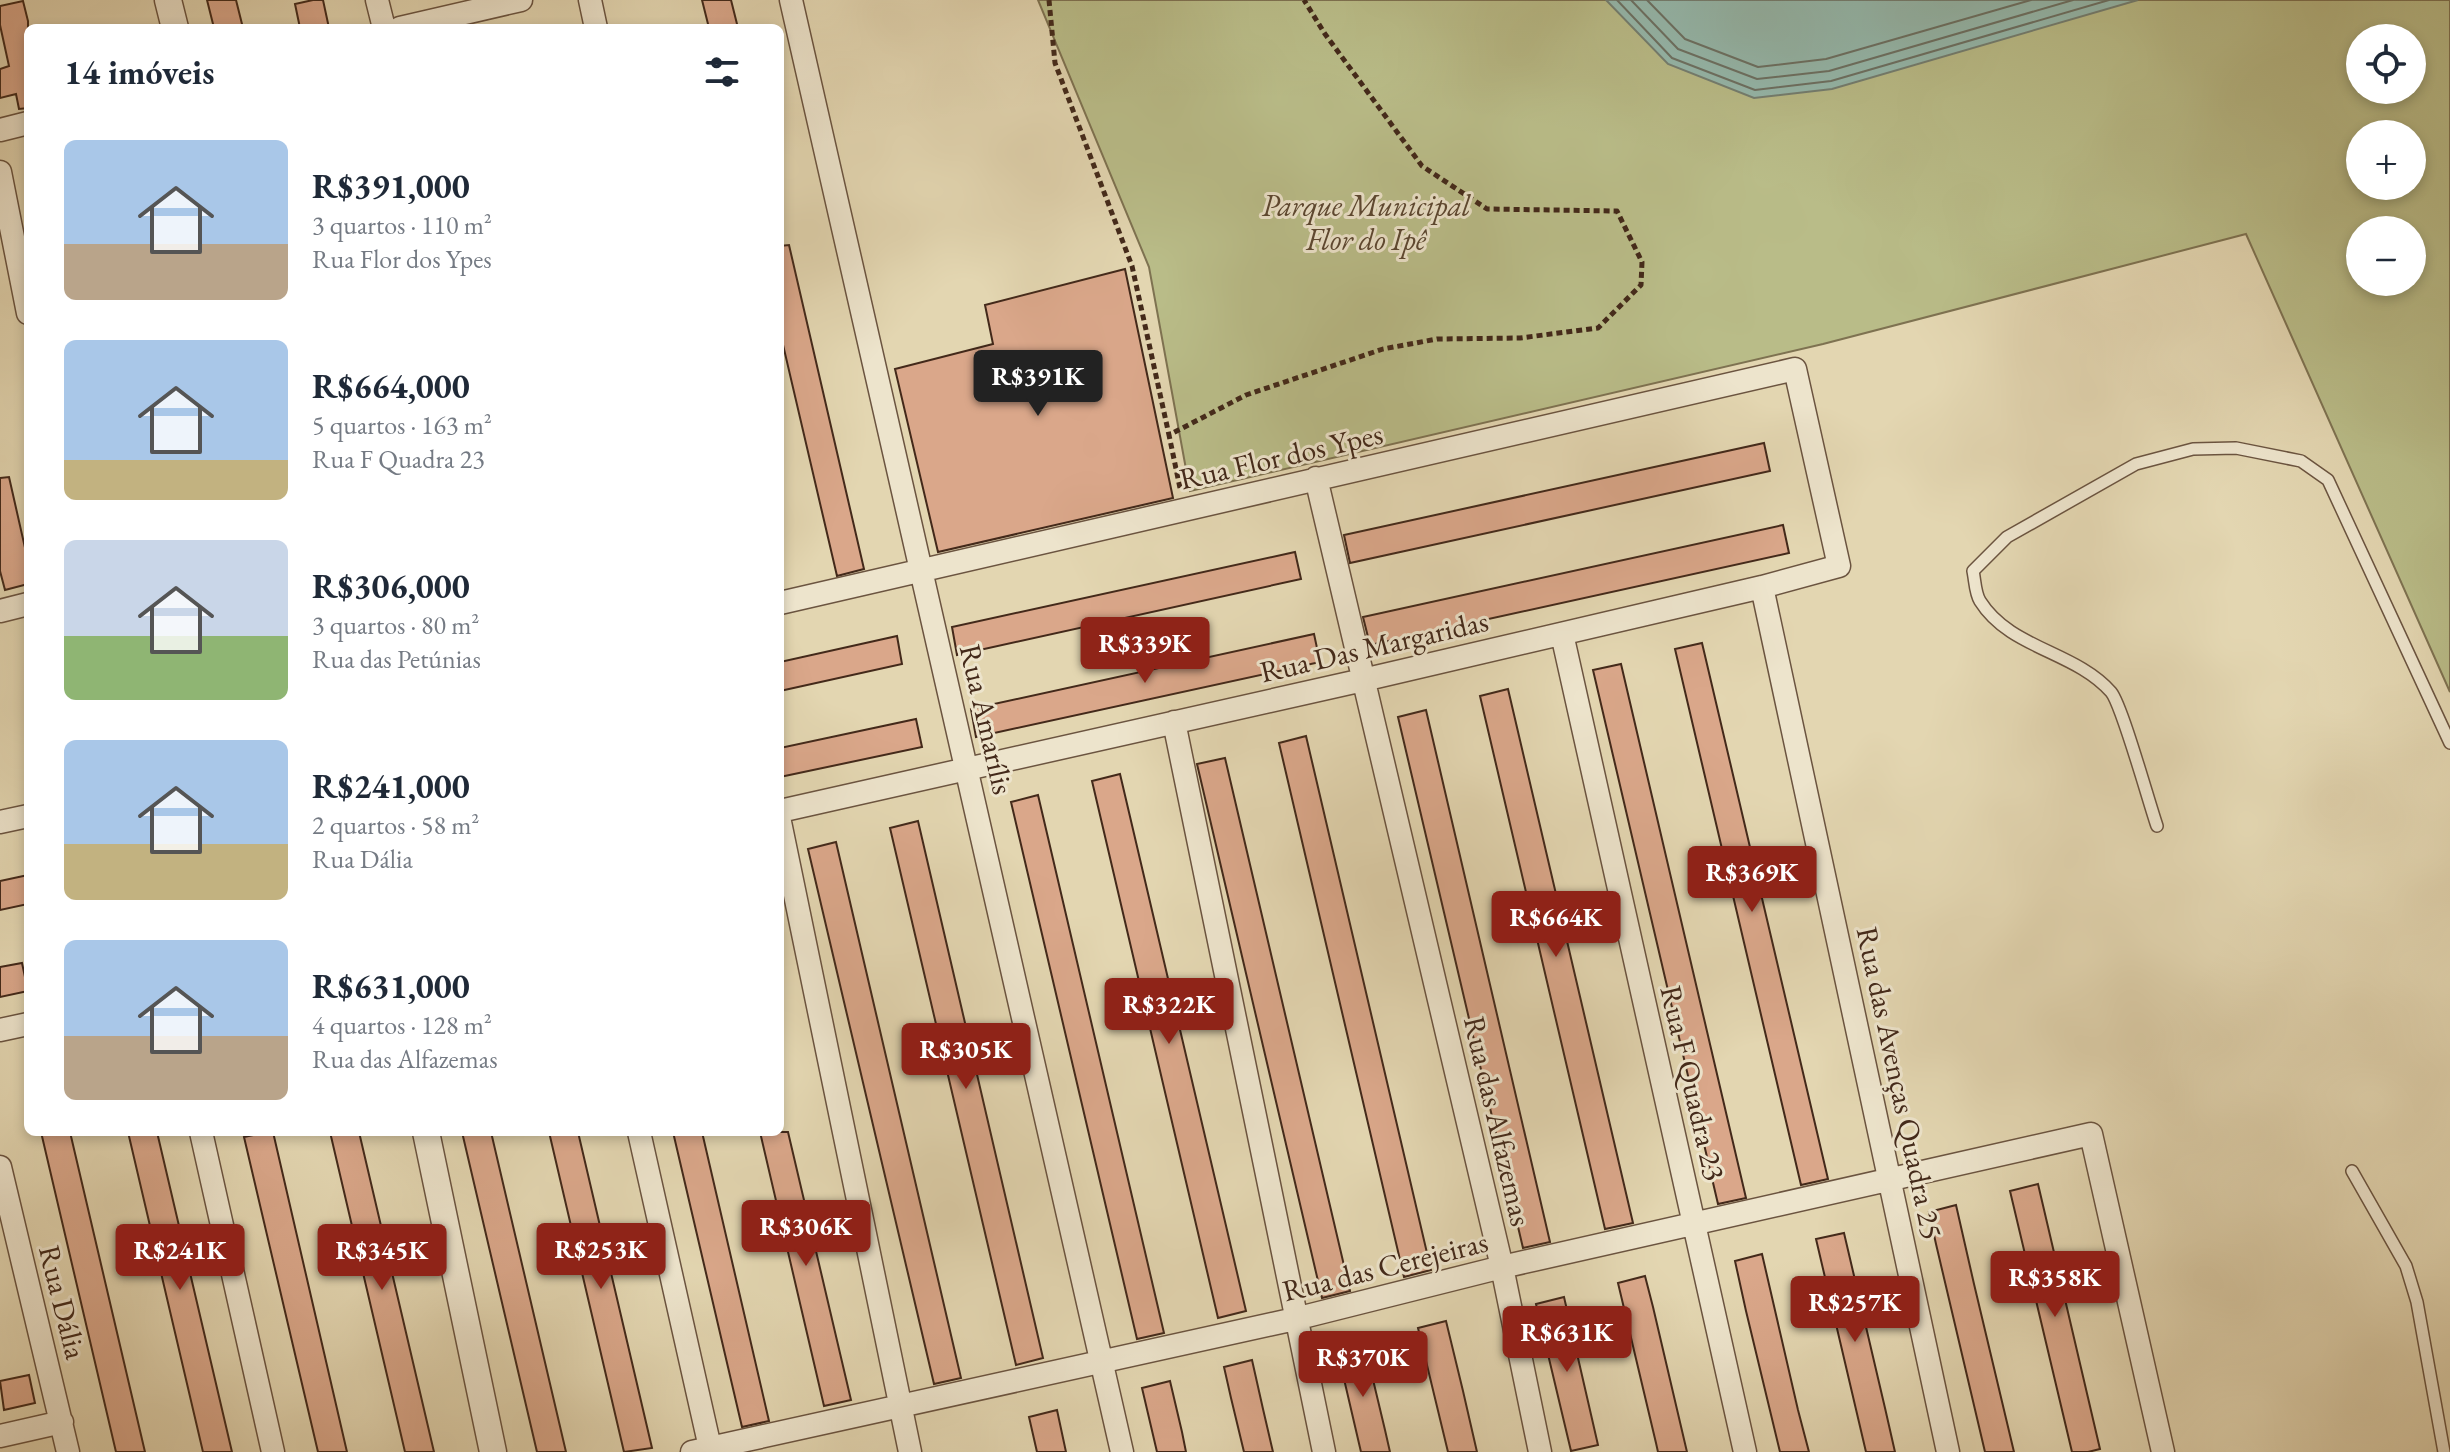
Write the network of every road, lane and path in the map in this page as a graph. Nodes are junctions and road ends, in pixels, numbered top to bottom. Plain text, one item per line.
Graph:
1 (168, 0) edge
2 (377, 0) edge
3 (521, 0) edge
4 (590, 0) edge
5 (791, 0) edge
6 (1049, 0) edge
7 (1304, 0) edge
8 (174, 24) edge
9 (383, 24) edge
10 (417, 24) edge
11 (595, 24) edge
12 (24, 124) edge
13 (0, 130) edge
14 (0, 172) edge
15 (24, 293) edge
16 (1169, 435) junction
17 (1316, 478) junction
18 (1184, 509) junction
19 (1839, 566) joint
20 (922, 569) junction
21 (1762, 587) junction
22 (784, 602) edge
23 (24, 605) edge
24 (0, 611) edge
25 (1562, 634) junction
26 (1363, 680) junction
27 (1174, 722) junction
28 (2450, 743) edge
29 (968, 767) junction
30 (784, 810) edge
31 (24, 817) edge
32 (0, 822) edge
33 (2157, 826) dead end
34 (784, 842) edge
35 (24, 1025) edge
36 (0, 1030) edge
37 (202, 1136) edge
38 (427, 1136) edge
39 (640, 1136) edge
40 (0, 1167) edge
41 (2352, 1171) dead end
42 (1890, 1178) junction
43 (1694, 1226) junction
44 (7, 1230) edge
45 (1502, 1267) junction
46 (1295, 1319) junction
47 (1102, 1361) junction
48 (899, 1404) junction
49 (62, 1422) junction
50 (0, 1436) edge
51 (704, 1451) edge
52 (68, 1452) edge
53 (273, 1452) edge
54 (493, 1452) edge
55 (910, 1452) edge
56 (1122, 1452) edge
57 (1324, 1452) edge
58 (1540, 1452) edge
59 (1745, 1452) edge
60 (1948, 1452) edge
61 (2163, 1452) edge
62 (2444, 1452) edge

1 - 8 street
2 - 9 street
3 - 10 street
4 - 11 street
5 - 20 street, Rua Amarílis
6 - 16 path
7 - 16 path
12 - 13 street
14 - 15 street
16 - 18 path
17 - 18 street, Rua Flor dos Ypes
17 - 19 street, Rua Flor dos Ypes
17 - 26 street, Rua das Alfazemas
18 - 20 street, Rua Flor dos Ypes
19 - 21 street, Rua Das Margaridas
20 - 22 street, Rua Flor dos Ypes
20 - 29 street, Rua Amarílis
21 - 25 street, Rua Das Margaridas
21 - 42 street, Rua das Avenças Quadra 25
23 - 24 street
25 - 26 street, Rua Das Margaridas
25 - 43 street, Rua F Quadra 23
26 - 27 street, Rua Das Margaridas
26 - 45 street, Rua das Alfazemas
27 - 29 street, Rua Das Margaridas
27 - 46 street
28 - 33 lane
29 - 30 street, Rua Das Margaridas
29 - 47 street, Rua Amarílis
31 - 32 street
34 - 48 street
35 - 36 street
37 - 53 street
38 - 54 street
39 - 51 street
40 - 44 street, Rua Dália
41 - 62 lane
42 - 43 street, Rua das Cerejeiras
42 - 60 street, Rua das Avenças Quadra 25
42 - 61 street, Rua das Cerejeiras
43 - 45 street, Rua das Cerejeiras
43 - 59 street, Rua F Quadra 23
44 - 49 street, Rua Dália
45 - 46 street, Rua das Cerejeiras
45 - 58 street, Rua das Alfazemas
46 - 47 street, Rua das Cerejeiras
46 - 57 street
47 - 48 street, Rua das Cerejeiras
47 - 56 street, Rua Amarílis
48 - 51 street, Rua das Cerejeiras
48 - 55 street
49 - 50 street
49 - 52 street, Rua Dália

